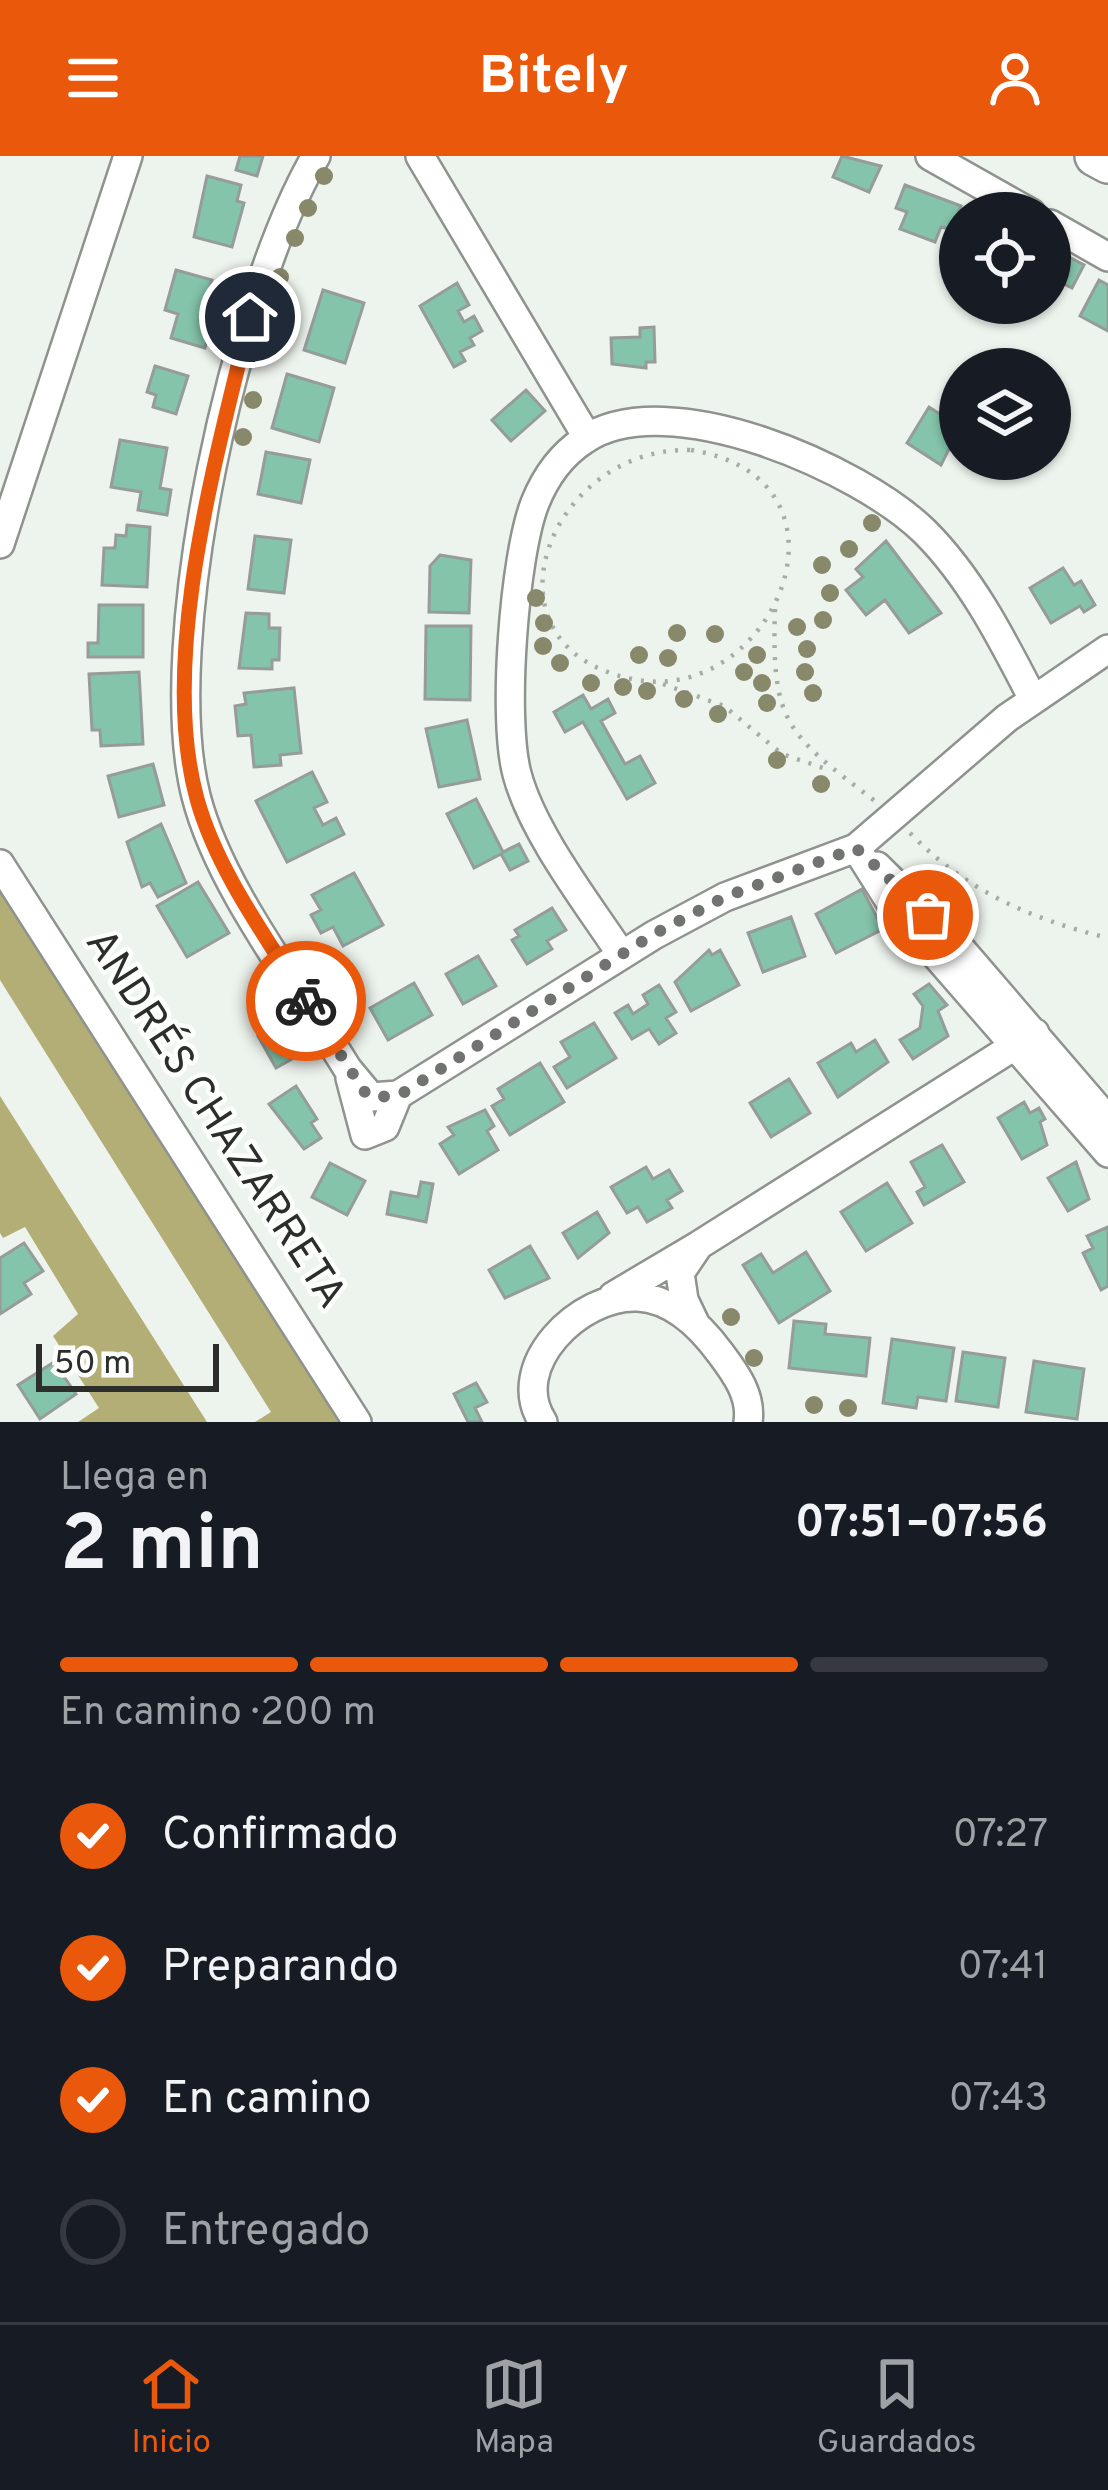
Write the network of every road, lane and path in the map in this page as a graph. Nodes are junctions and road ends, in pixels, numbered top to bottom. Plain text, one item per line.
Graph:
1 (128, 156) edge
2 (316, 156) edge
3 (420, 156) edge
4 (930, 156) edge
5 (1095, 156) edge
6 (1108, 163) edge
7 (993, 192) edge
8 (1071, 236) edge
9 (1108, 257) edge
10 (587, 437) junction
11 (0, 544) edge
12 (1108, 649) edge
13 (657, 682) junction
14 (1033, 700) junction
15 (831, 770) dead end
16 (856, 848) junction
17 (0, 864) edge
18 (621, 954) junction
19 (1027, 1039) junction
20 (346, 1068) junction
21 (398, 1096) junction
22 (1108, 1120) edge
23 (1108, 1153) edge
24 (699, 1245) junction
25 (595, 1308) junction
26 (695, 1323) junction
27 (756, 1420) edge
28 (357, 1422) edge
29 (543, 1422) edge

1 - 11 street
2 - 20 street
3 - 10 street
4 - 7 street
5 - 6 street
8 - 9 street
10 - 14 street
10 - 18 street
12 - 14 street
13 - 13 path
13 - 15 path
14 - 16 street
16 - 18 street
16 - 19 street
17 - 28 street, ANDRÉS CHAZARRETA
18 - 21 street
19 - 22 street
19 - 23 street
19 - 24 street
20 - 21 street
20 - 21 street
24 - 25 street
24 - 26 street
25 - 26 street
25 - 29 street
26 - 27 street

